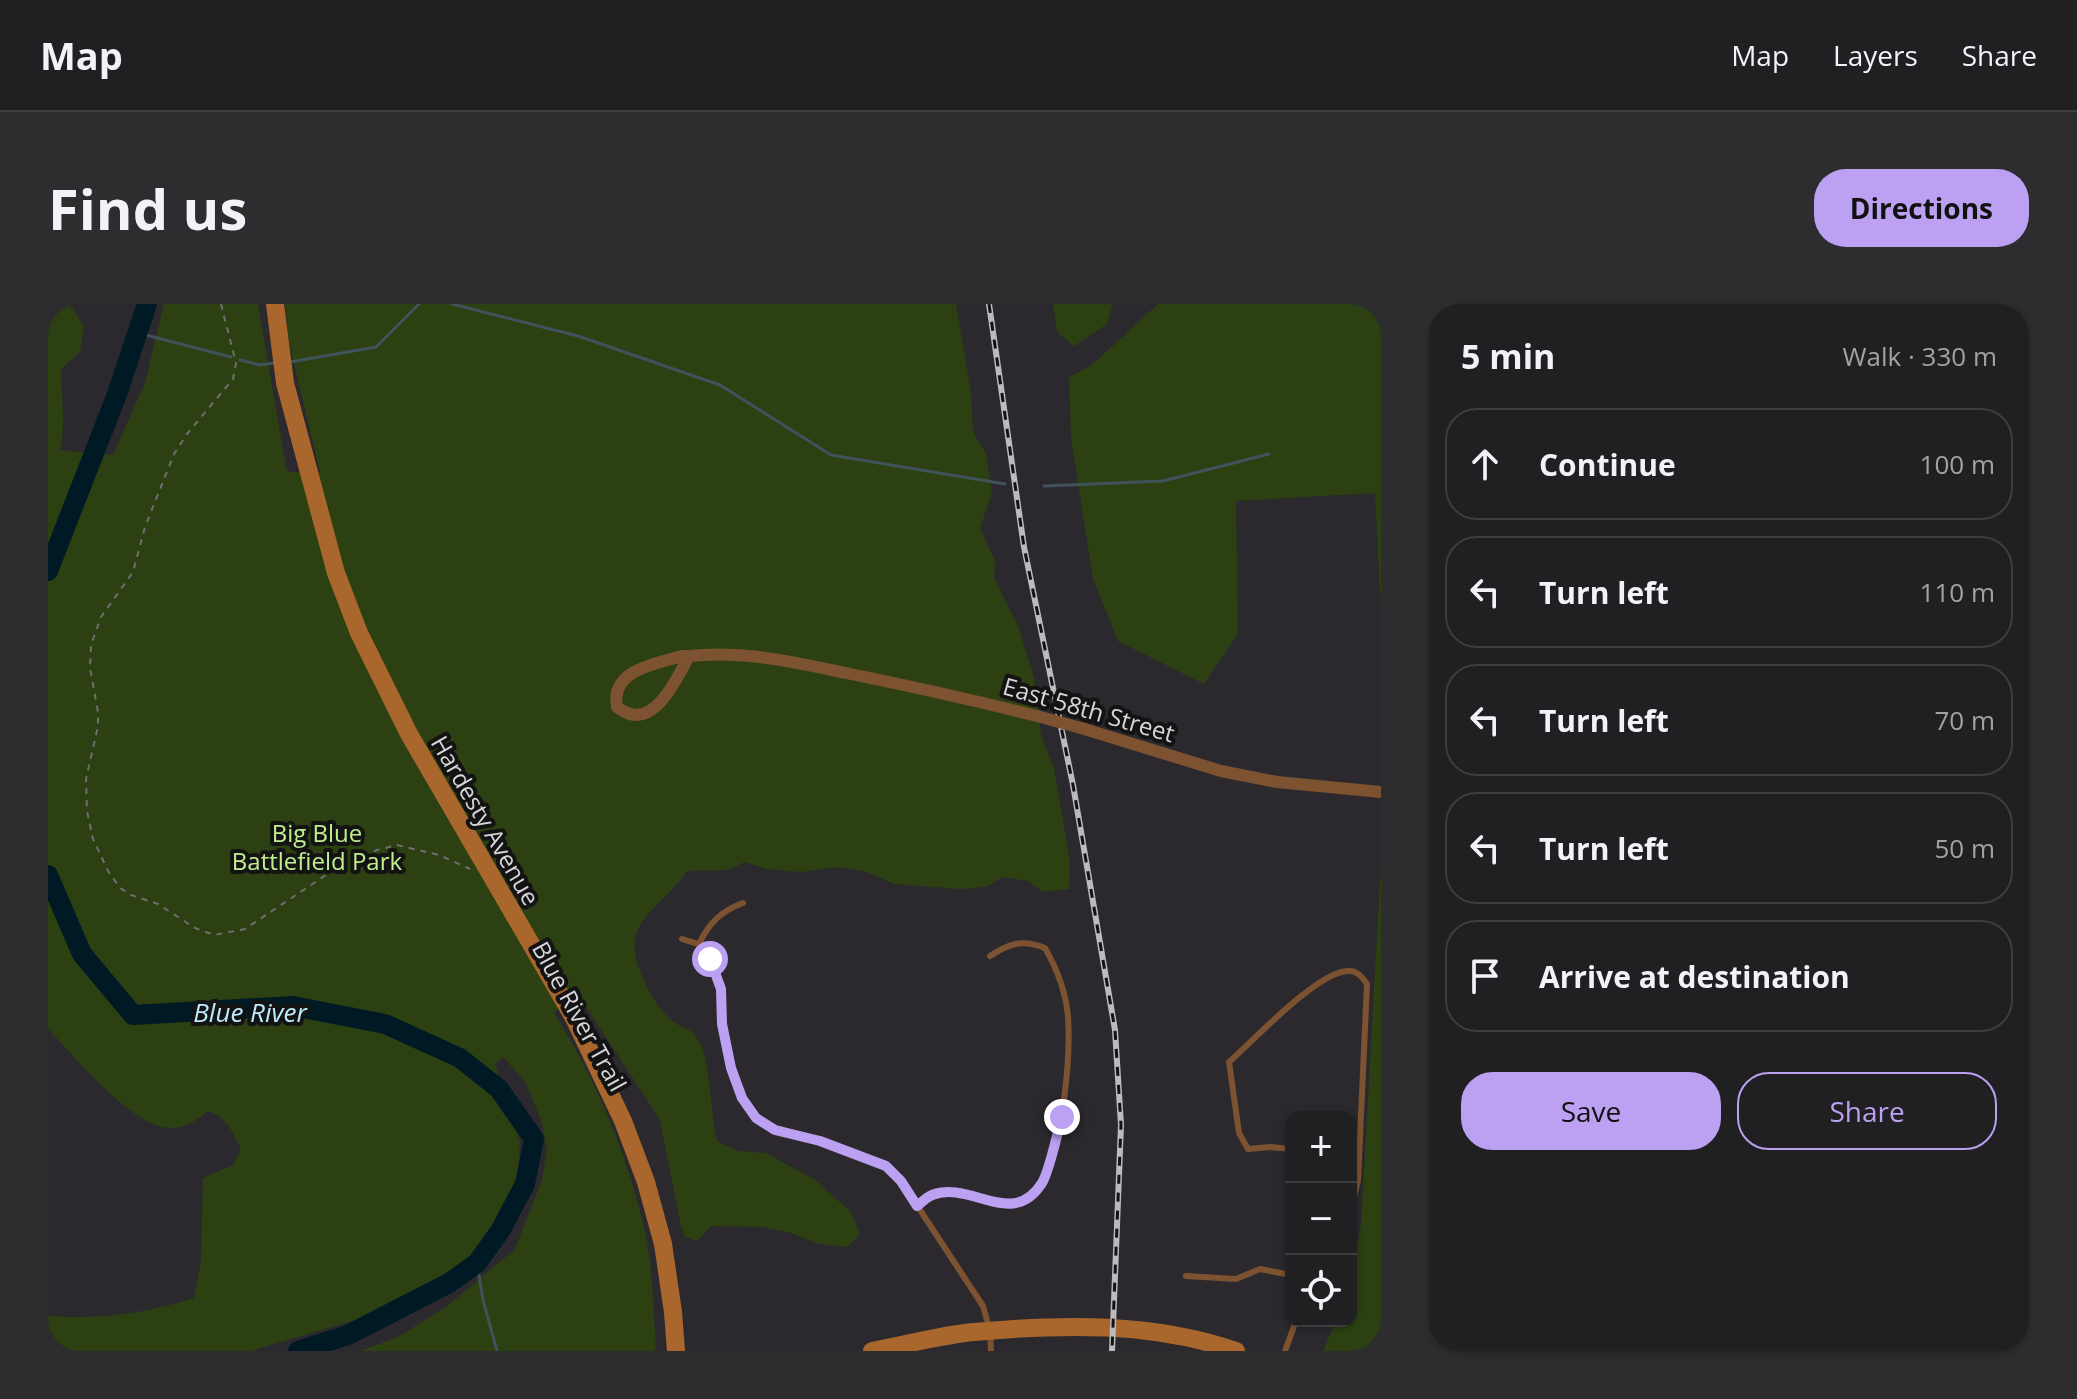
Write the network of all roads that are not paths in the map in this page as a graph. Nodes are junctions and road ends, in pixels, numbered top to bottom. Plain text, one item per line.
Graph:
1 (275, 304) edge
2 (689, 656) junction
3 (1381, 792) edge
4 (743, 903) dead end
5 (682, 939) dead end
6 (699, 944) junction
7 (990, 956) dead end
8 (1285, 1148) edge
9 (1357, 1183) edge
10 (917, 1206) junction
11 (1285, 1274) edge
12 (1186, 1276) dead end
13 (1294, 1327) edge
14 (990, 1331) junction
15 (676, 1351) edge
16 (872, 1351) edge
17 (991, 1351) edge
18 (1236, 1351) edge
19 (1285, 1351) edge

1 - 15 main road, Hardesty Avenue
2 - 2 street, East 58th Street
2 - 3 street, East 58th Street, bridge
4 - 6 lane
5 - 6 lane
6 - 10 lane
7 - 10 lane
8 - 9 lane
10 - 14 lane
11 - 12 lane
13 - 19 lane
14 - 16 main road
14 - 17 lane
14 - 18 main road

